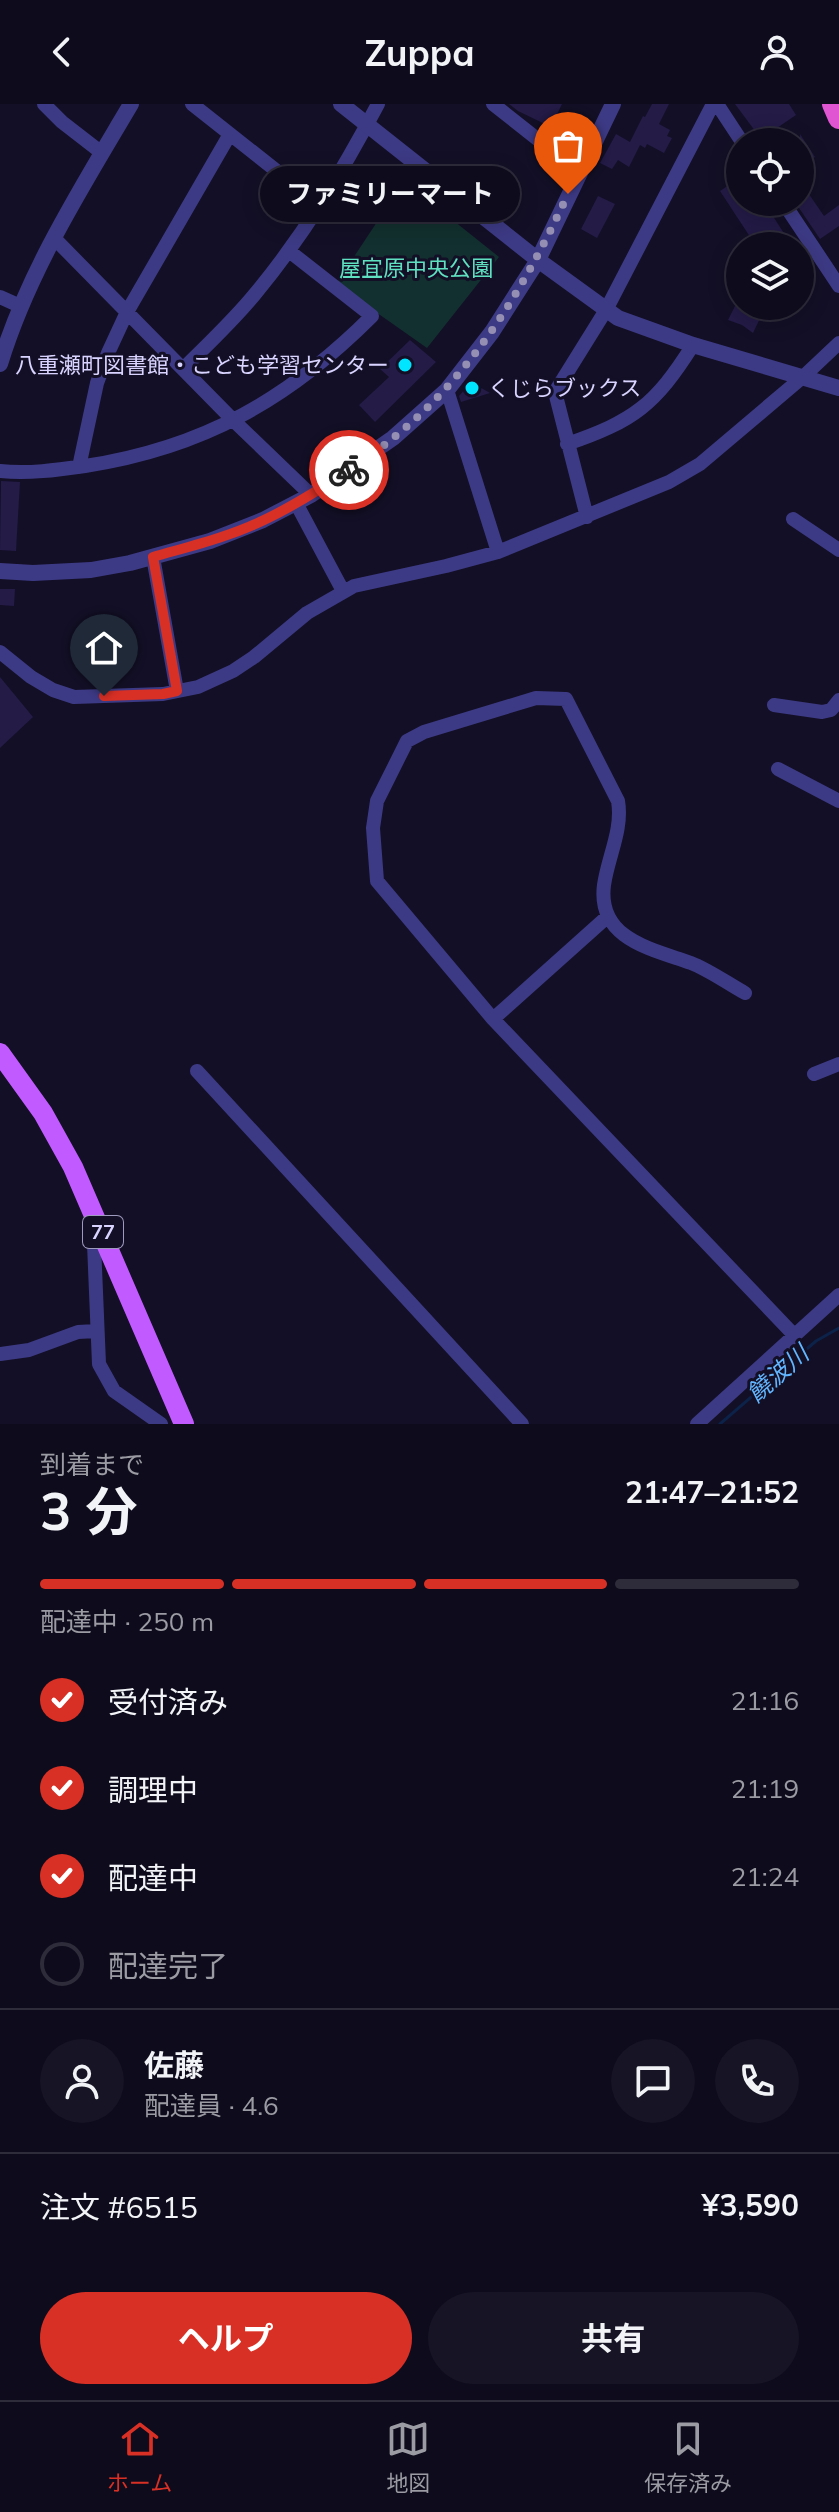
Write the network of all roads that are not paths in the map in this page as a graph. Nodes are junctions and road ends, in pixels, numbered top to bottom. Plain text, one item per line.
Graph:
1 (44, 104) edge
2 (131, 104) edge
3 (192, 104) edge
4 (341, 104) edge
5 (378, 104) edge
6 (613, 104) edge
7 (715, 104) edge
8 (833, 104) edge
9 (495, 105) edge
10 (839, 118) edge
11 (367, 124) junction
12 (732, 128) edge
13 (230, 134) junction
14 (102, 153) junction
15 (579, 172) junction
16 (321, 206) junction
17 (792, 216) edge
18 (55, 239) junction
19 (289, 251) junction
20 (538, 260) junction
21 (839, 286) edge
22 (0, 297) edge
23 (20, 306) junction
24 (606, 310) junction
25 (127, 312) junction
26 (839, 343) edge
27 (693, 345) junction
28 (0, 364) edge
29 (183, 369) junction
30 (804, 376) junction
31 (839, 388) edge
32 (447, 390) junction
33 (234, 421) junction
34 (567, 444) junction
35 (79, 467) junction
36 (0, 471) edge
37 (304, 499) junction
38 (587, 517) junction
39 (793, 519) dead end
40 (839, 550) edge
41 (498, 552) junction
42 (153, 557) junction
43 (0, 571) edge
44 (343, 591) junction
45 (0, 652) edge
46 (177, 691) junction
47 (839, 700) edge
48 (774, 705) dead end
49 (778, 769) dead end
50 (839, 801) edge
51 (607, 917) junction
52 (745, 993) dead end
53 (493, 1019) junction
54 (0, 1053) edge
55 (839, 1064) edge
56 (197, 1071) dead end
57 (814, 1074) dead end
58 (102, 1229) junction
59 (839, 1295) edge
60 (839, 1307) edge
61 (822, 1310) junction
62 (96, 1331) junction
63 (795, 1336) junction
64 (0, 1354) edge
65 (161, 1424) edge
66 (184, 1424) edge
67 (522, 1424) edge
68 (697, 1424) edge

1 - 14 street
2 - 14 street
3 - 13 street
4 - 11 street
5 - 11 street
6 - 15 street
7 - 12 street
7 - 24 street
8 - 10 highway
9 - 15 street
11 - 16 street
11 - 20 street
13 - 16 street
13 - 25 street
14 - 18 street
15 - 20 street
16 - 19 street
17 - 21 street
18 - 23 street
18 - 25 street
19 - 29 street
19 - 33 street
20 - 24 street
20 - 32 street
22 - 23 street
23 - 28 street
24 - 27 street
24 - 34 street
25 - 29 street
25 - 35 street
26 - 30 street
27 - 30 street
27 - 34 street
29 - 33 street
30 - 31 street
30 - 38 street
32 - 37 street
32 - 41 street
33 - 35 street
33 - 37 street
34 - 38 street
35 - 36 street
37 - 42 street
37 - 44 street
38 - 41 street
39 - 40 street
41 - 44 street
42 - 43 street
42 - 46 street
44 - 46 street
45 - 46 street
47 - 48 street
49 - 50 street
51 - 52 street
51 - 53 street
51 - 53 street
53 - 63 street
54 - 58 main road, 77
55 - 57 street
56 - 67 street
58 - 62 street
58 - 66 main road, 77
59 - 61 street
60 - 61 street
61 - 63 street
62 - 64 street
62 - 65 street
63 - 68 street

